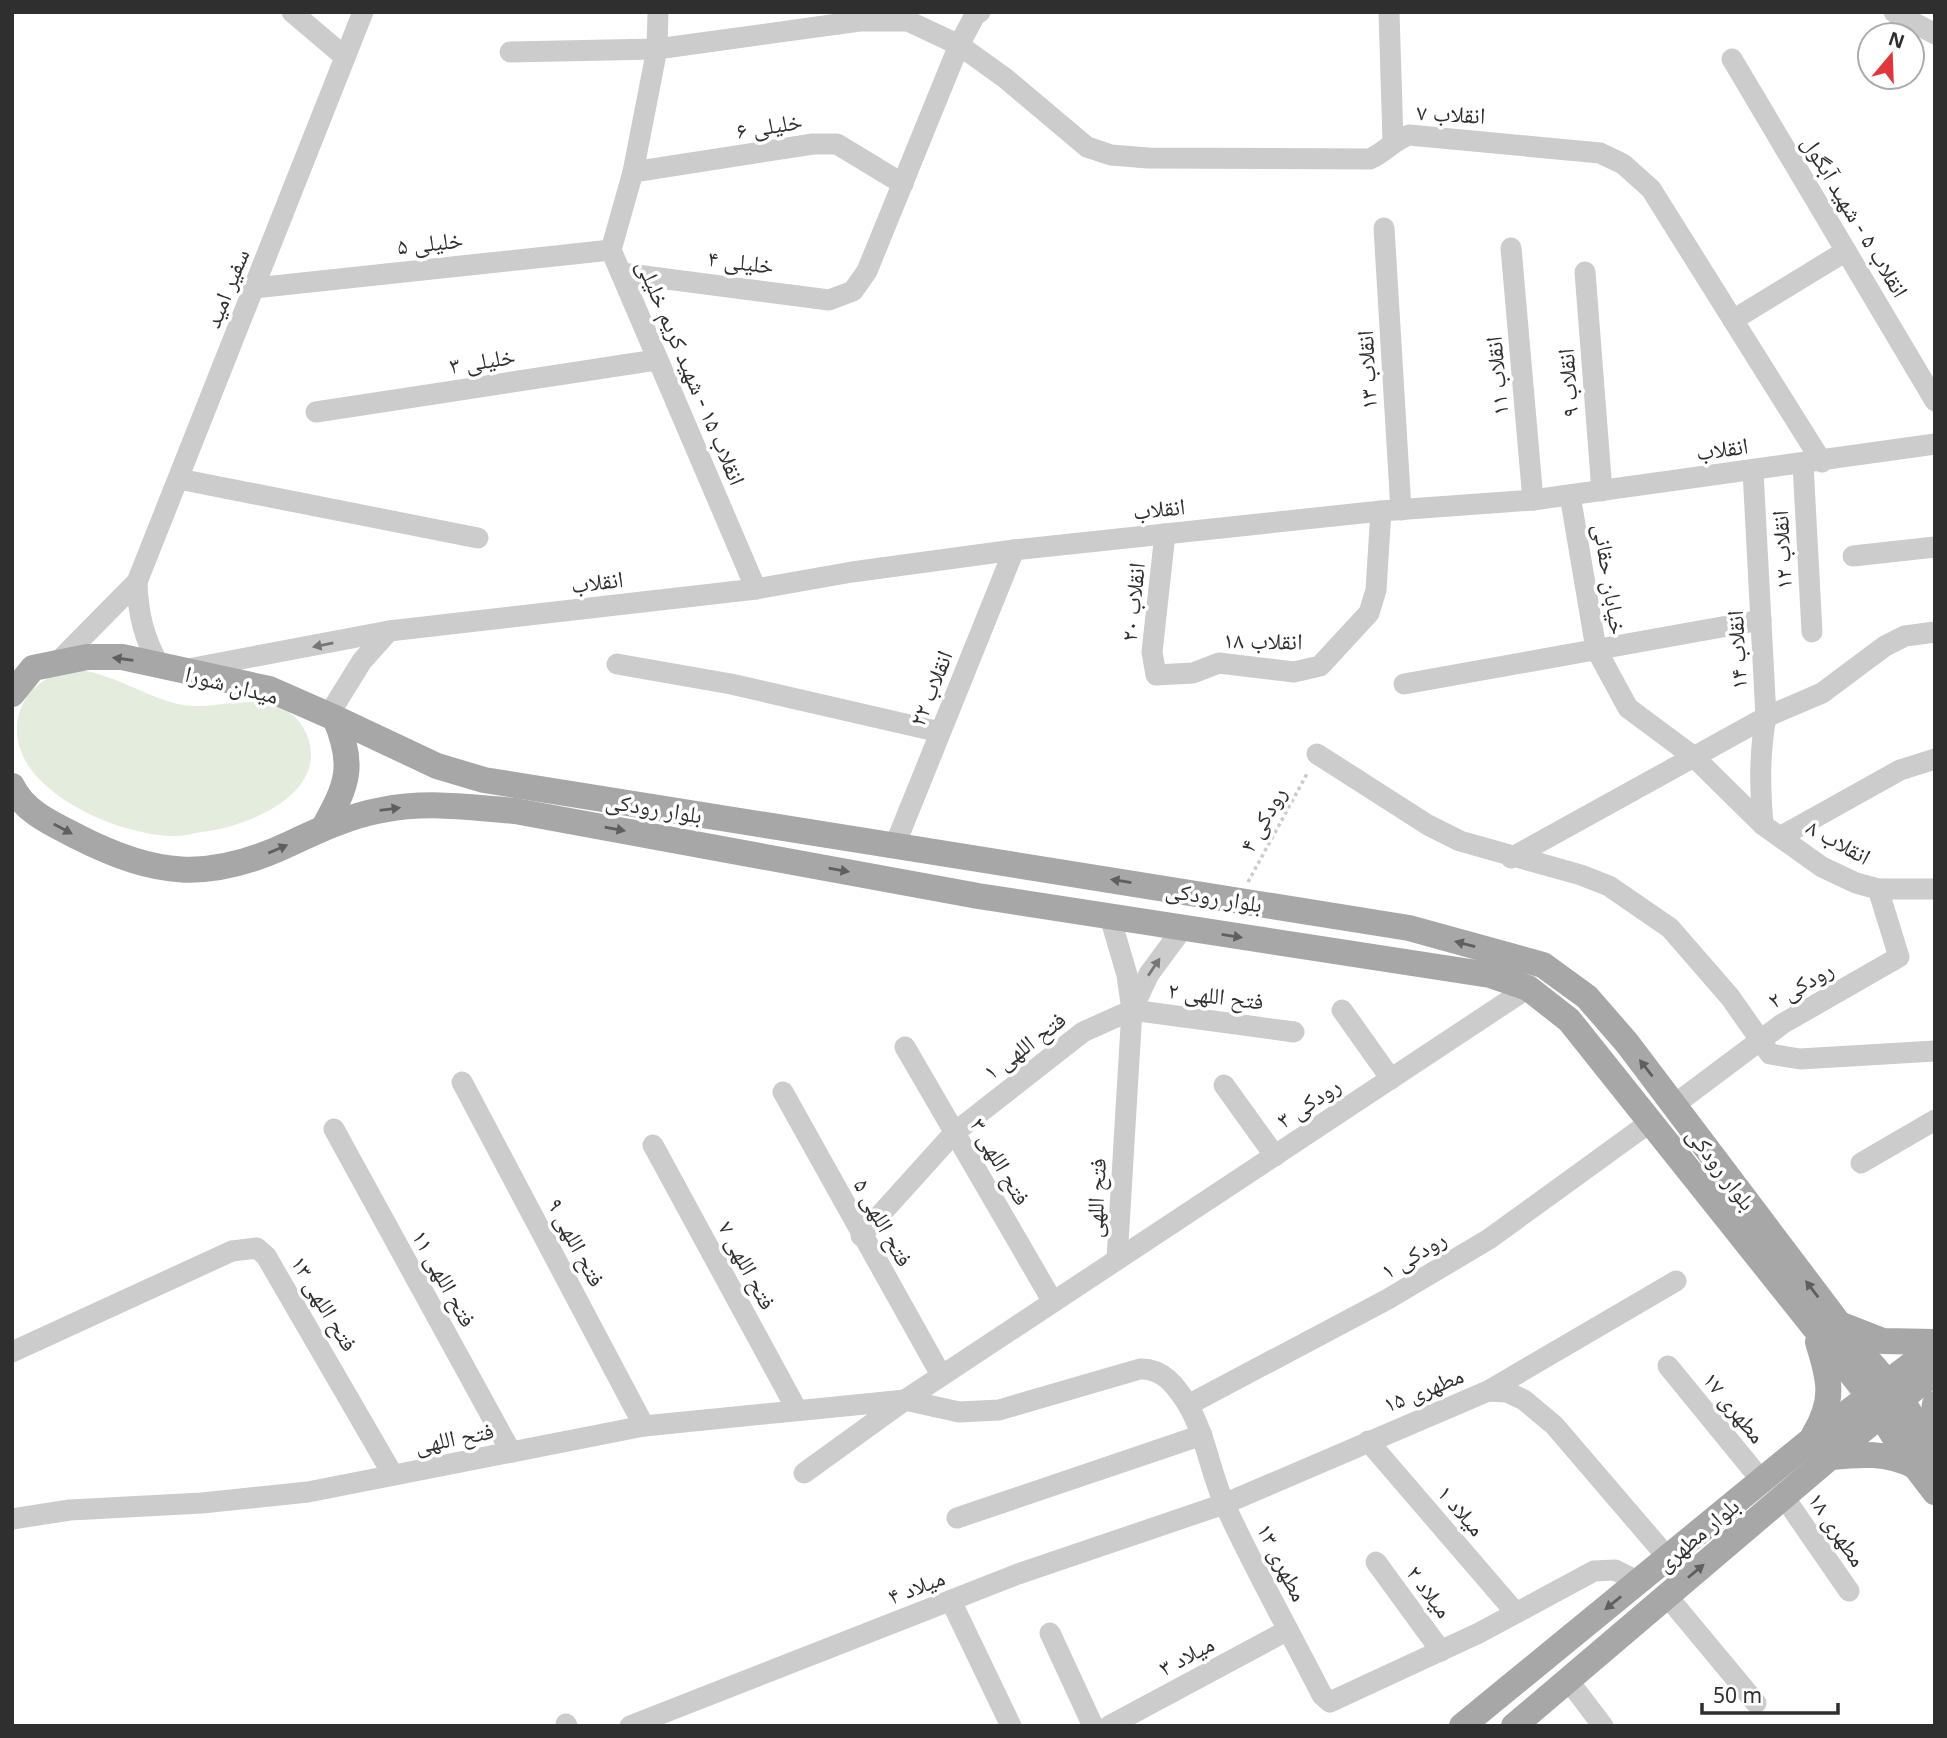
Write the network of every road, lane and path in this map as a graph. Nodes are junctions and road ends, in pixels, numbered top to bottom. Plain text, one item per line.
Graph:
1 (292, 12) edge
2 (363, 12) edge
3 (658, 12) edge
4 (980, 12) edge
5 (1389, 12) edge
6 (1894, 12) edge
7 (1935, 34) edge
8 (959, 45) junction
9 (657, 49) junction
10 (510, 52) dead end
11 (345, 57) junction
12 (1732, 59) dead end
13 (1393, 141) junction
14 (633, 172) junction
15 (903, 184) junction
16 (1384, 228) dead end
17 (1511, 248) dead end
18 (611, 250) junction
19 (1846, 251) junction
20 (1585, 272) dead end
21 (621, 273) junction
22 (254, 288) junction
23 (1733, 320) junction
24 (656, 360) junction
25 (1935, 401) edge
26 (316, 412) dead end
27 (1935, 444) edge
28 (1812, 463) junction
29 (1753, 471) junction
30 (179, 479) junction
31 (1602, 491) junction
32 (1570, 495) junction
33 (1533, 500) junction
34 (1391, 510) junction
35 (1165, 534) junction
36 (478, 538) dead end
37 (1935, 547) edge
38 (1014, 550) junction
39 (1853, 556) dead end
40 (136, 582) junction
41 (756, 589) junction
42 (1761, 620) junction
43 (389, 631) junction
44 (1812, 632) dead end
45 (1935, 632) edge
46 (1596, 649) junction
47 (59, 662) junction
48 (617, 664) dead end
49 (169, 669) junction
50 (23, 670) edge
51 (1156, 675) joint
52 (1404, 684) dead end
53 (12, 694) edge
54 (331, 717) junction
55 (1766, 717) junction
56 (940, 732) junction
57 (1317, 754) joint
58 (1694, 757) junction
59 (1935, 759) edge
60 (437, 766) junction
61 (15, 795) edge
62 (443, 804) junction
63 (324, 827) junction
64 (1772, 831) junction
65 (895, 845) junction
66 (1511, 858) junction
67 (1878, 889) junction
68 (1935, 889) edge
69 (1238, 900) junction
70 (1110, 916) junction
71 (1183, 928) junction
72 (1528, 988) junction
73 (1132, 1010) junction
74 (1342, 1010) dead end
75 (1294, 1032) dead end
76 (1758, 1040) junction
77 (905, 1046) dead end
78 (1935, 1051) edge
79 (1391, 1079) junction
80 (462, 1082) dead end
81 (1224, 1086) dead end
82 (783, 1092) dead end
83 (1674, 1105) junction
84 (1935, 1121) edge
85 (1649, 1123) junction
86 (334, 1129) dead end
87 (954, 1133) junction
88 (653, 1145) dead end
89 (1275, 1156) junction
90 (1861, 1163) dead end
91 (861, 1236) junction
92 (1117, 1259) junction
93 (1676, 1281) dead end
94 (1053, 1302) junction
95 (1826, 1325) junction
96 (1935, 1344) edge
97 (12, 1352) edge
98 (1668, 1366) dead end
99 (1935, 1372) edge
100 (942, 1375) junction
101 (1488, 1391) junction
102 (1885, 1398) junction
103 (905, 1400) junction
104 (1935, 1404) edge
105 (1188, 1405) junction
106 (797, 1410) junction
107 (645, 1426) junction
108 (1202, 1435) junction
109 (1368, 1441) junction
110 (1935, 1442) edge
111 (511, 1452) junction
112 (1814, 1454) junction
113 (1925, 1461) edge
114 (804, 1473) dead end
115 (393, 1475) junction
116 (1762, 1481) junction
117 (1935, 1492) edge
118 (1784, 1496) junction
119 (1224, 1504) junction
120 (14, 1513) edge
121 (957, 1518) dead end
122 (1668, 1558) junction
123 (1376, 1562) dead end
124 (1639, 1582) junction
125 (1849, 1591) dead end
126 (1667, 1596) junction
127 (951, 1601) junction
128 (1516, 1613) junction
129 (1288, 1630) junction
130 (1050, 1633) dead end
131 (1441, 1651) junction
132 (1568, 1680) junction
133 (1756, 1703) dead end
134 (630, 1726) edge
135 (1011, 1726) edge
136 (1093, 1726) edge
137 (1109, 1726) edge
138 (1462, 1726) edge
139 (1514, 1726) edge
140 (1603, 1726) edge

1 - 11 street
2 - 11 street, سفیر امید
3 - 9 street, انقلاب ۱۵ - شهید کریم خلیلی
4 - 8 street
5 - 13 street
6 - 7 street
8 - 9 street, انقلاب ۷
8 - 13 street, انقلاب ۷
8 - 15 street
9 - 10 street, انقلاب ۷
9 - 14 street, انقلاب ۱۵ - شهید کریم خلیلی
11 - 22 street, سفیر امید
12 - 19 street, انقلاب ۵ - شهید آبگول
13 - 23 street, انقلاب ۷
14 - 15 street, خلیلی ۶
14 - 18 street, انقلاب ۱۵ - شهید کریم خلیلی
15 - 21 street, خلیلی ۴
16 - 34 street, انقلاب ۱۳
17 - 33 street, انقلاب ۱۱
18 - 21 street, انقلاب ۱۵ - شهید کریم خلیلی
18 - 22 street, خلیلی ۵
19 - 23 street
19 - 25 street, انقلاب ۵ - شهید آبگول
20 - 31 street, انقلاب ۹
21 - 24 street, انقلاب ۱۵ - شهید کریم خلیلی
22 - 30 street, سفیر امید
23 - 28 street, انقلاب ۷
24 - 26 street, خلیلی ۳
24 - 41 street, انقلاب ۱۵ - شهید کریم خلیلی
27 - 28 street, انقلاب
28 - 29 street, انقلاب
28 - 44 street, انقلاب ۱۲
29 - 31 street, انقلاب
29 - 42 street, انقلاب ۱۴
30 - 36 street
30 - 40 street, سفیر امید
31 - 32 street, انقلاب
32 - 33 street, انقلاب
32 - 46 street, خیابان حقانی
33 - 34 street, انقلاب
34 - 35 street, انقلاب
34 - 51 street, انقلاب ۱۸
35 - 38 street, انقلاب
35 - 51 street, انقلاب ۲۰
37 - 39 street
38 - 41 street, انقلاب
38 - 56 street, انقلاب ۲۲
40 - 47 street, سفیر امید
40 - 49 street, سفیر امید
41 - 43 street, انقلاب
42 - 46 street
42 - 55 street, انقلاب ۱۴
43 -> 49 street, انقلاب
43 - 54 street
45 - 55 street
46 - 52 street
46 - 58 street, خیابان حقانی
49 -> 47 main road, میدان شورا
47 - 50 main road, میدان شورا
48 - 56 street
49 - 54 main road, میدان شورا
50 - 53 main road, میدان شورا
54 - 60 main road, بلوار رودکی
54 - 63 main road
55 - 58 street
55 - 64 street, انقلاب ۱۴
56 - 65 street, انقلاب ۲۲
57 - 66 street
57 - 69 path, رودکی ۴
58 - 64 street, خیابان حقانی
58 - 66 street
59 - 64 street
60 - 62 main road
60 - 65 main road, بلوار رودکی
61 -> 63 main road
63 -> 62 main road, بلوار رودکی
62 -> 70 main road, بلوار رودکی
64 - 67 street, انقلاب ۸
69 -> 65 main road, بلوار رودکی
66 - 76 street
67 - 68 street, انقلاب ۸
67 - 76 street, رودکی ۲
83 -> 69 main road, بلوار رودکی
70 - 71 main road, بلوار رودکی
70 - 73 street
71 -> 72 main road, بلوار رودکی
73 -> 71 street
72 - 79 street, رودکی ۳
72 - 85 main road, بلوار رودکی
73 - 75 street, فتح اللهی ۲
73 - 87 street, فتح اللهی ۱
73 - 92 street, فتح اللهی
74 - 79 street
76 - 78 street
76 - 83 street, رودکی ۲
77 - 87 street, فتح اللهی ۳
79 - 89 street, رودکی ۳
80 - 107 street, فتح اللهی ۹
81 - 89 street
82 - 91 street, فتح اللهی ۵
95 -> 83 main road, بلوار رودکی
84 - 90 street
85 - 95 main road, بلوار رودکی
85 - 105 street, رودکی ۱
86 - 111 street, فتح اللهی ۱۱
87 - 91 street, فتح اللهی ۱
87 - 94 street, فتح اللهی ۳
88 - 106 street, فتح اللهی ۷
89 - 92 street, رودکی ۳
91 - 100 street, فتح اللهی ۵
92 - 94 street, فتح اللهی
93 - 101 street
94 - 100 street, فتح اللهی
95 - 96 main road
95 - 102 main road, بلوار رودکی
95 - 112 main road
96 - 102 main road, بلوار مطهری
97 - 115 street, فتح اللهی ۱۳
98 - 116 street, مطهری ۱۷
99 - 102 main road, بلوار مطهری
100 - 103 street, فتح اللهی
101 - 109 street, مطهری ۱۵
101 - 122 street, مطهری ۱۵
102 - 112 main road, بلوار مطهری
102 - 113 main road, بلوار رودکی
103 - 105 street, مطهری ۱۳
103 - 106 street, فتح اللهی
103 - 114 street, فتح اللهی
104 - 110 main road
105 - 108 street, مطهری ۱۳
106 - 107 street, فتح اللهی
107 - 111 street, فتح اللهی
108 - 119 street, مطهری ۱۳
108 - 121 street
109 - 119 street, مطهری ۱۵
109 - 128 street, میلاد ۱
111 - 115 street, فتح اللهی
112 - 113 main road
112 - 116 main road, بلوار مطهری
112 - 118 main road, بلوار مطهری
113 - 117 main road, بلوار رودکی
115 - 120 street, فتح اللهی
116 - 122 main road, بلوار مطهری
118 - 125 street, مطهری ۱۸
126 -> 118 main road, بلوار مطهری
119 - 127 street, میلاد ۴
119 - 129 street, مطهری ۱۳
122 - 124 main road, بلوار مطهری
123 - 131 street, میلاد ۲
124 - 128 street, مطهری ۱۳
124 -> 138 main road, بلوار مطهری
126 - 132 main road, بلوار مطهری
126 - 133 street
127 - 134 street, میلاد ۴
127 - 135 street
128 - 131 street, مطهری ۱۳
129 - 131 street, مطهری ۱۳
129 - 137 street, میلاد ۳
130 - 136 street
132 - 139 main road, بلوار مطهری
132 - 140 street

